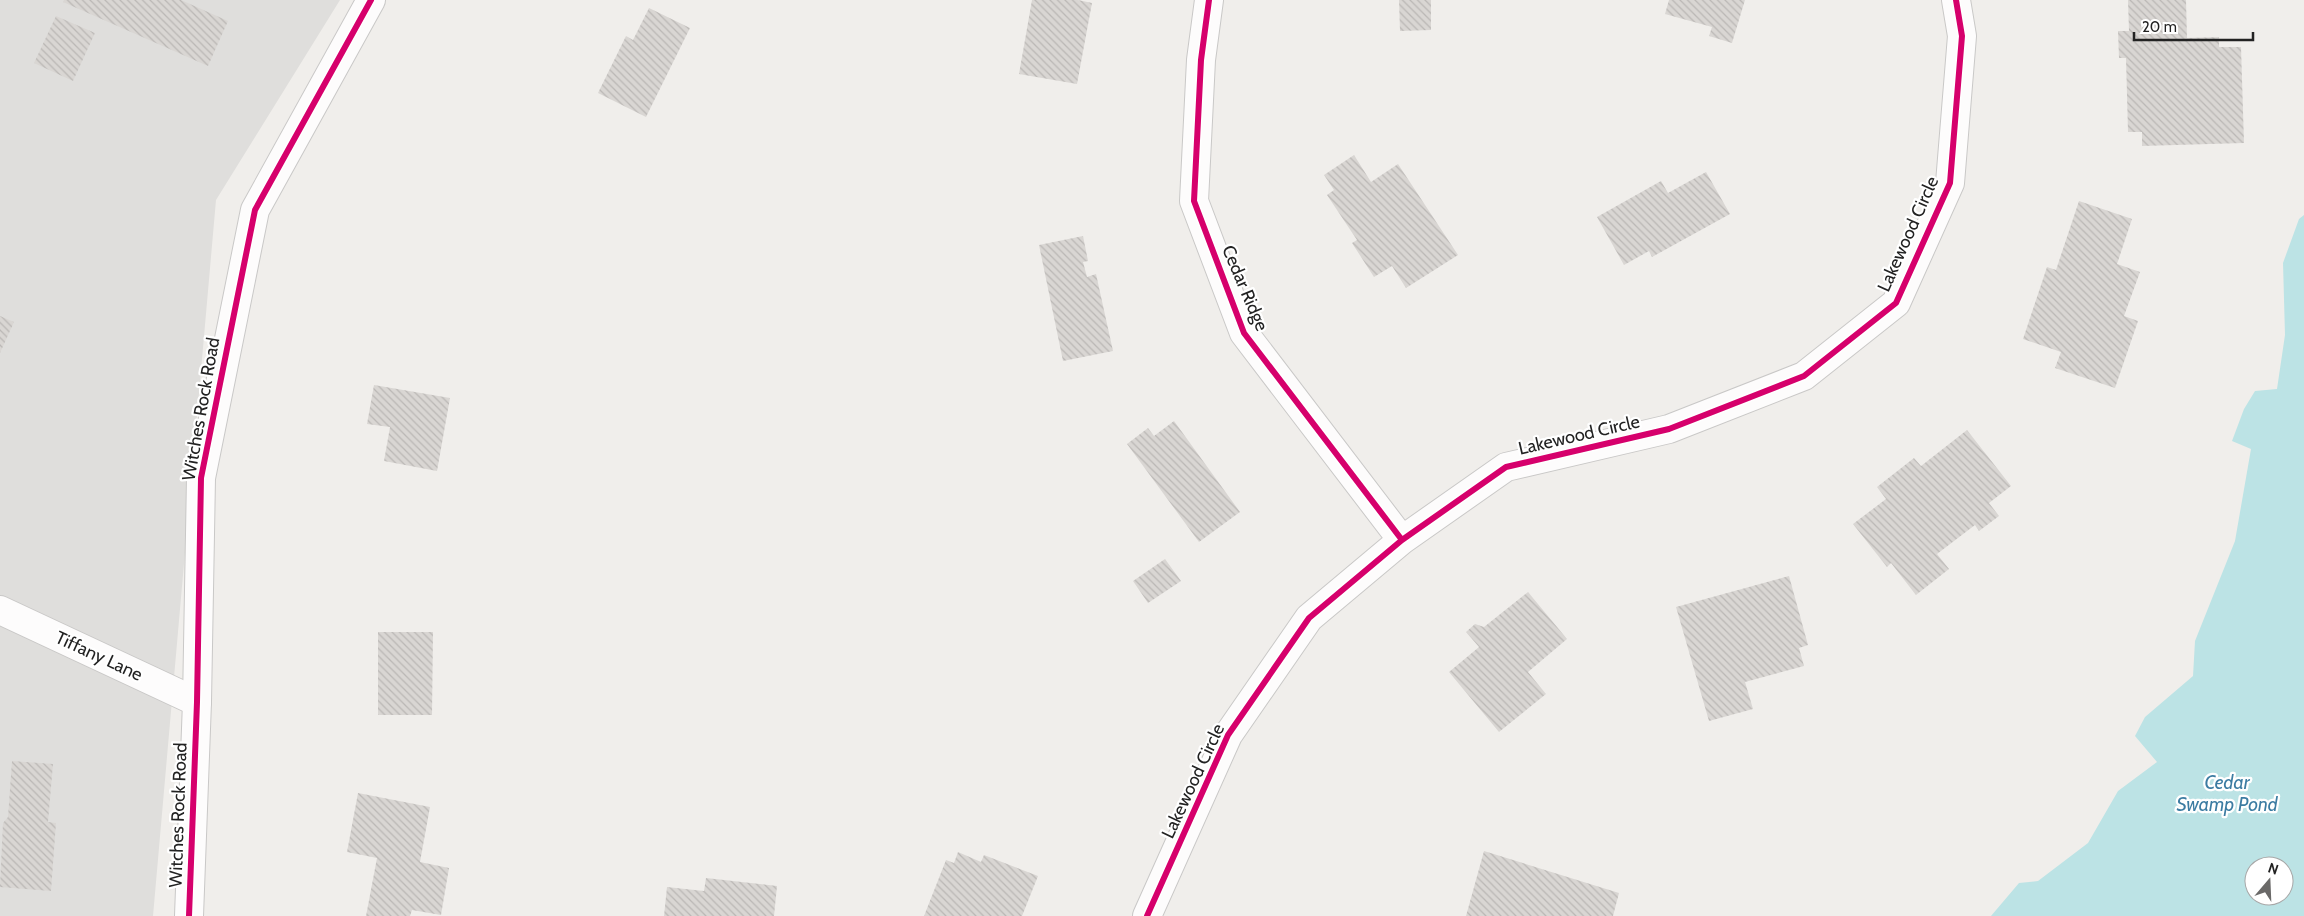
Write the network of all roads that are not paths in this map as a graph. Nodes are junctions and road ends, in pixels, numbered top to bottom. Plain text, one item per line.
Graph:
1 (371, 0) edge
2 (1209, 0) edge
3 (1956, 0) edge
4 (1402, 540) junction
5 (0, 610) edge
6 (197, 702) junction
7 (189, 916) edge
8 (1147, 916) edge

1 - 6 street, Witches Rock Road
2 - 4 street, Cedar Ridge
3 - 4 street, Lakewood Circle
4 - 8 street, Lakewood Circle
5 - 6 street, Tiffany Lane
6 - 7 street, Witches Rock Road

